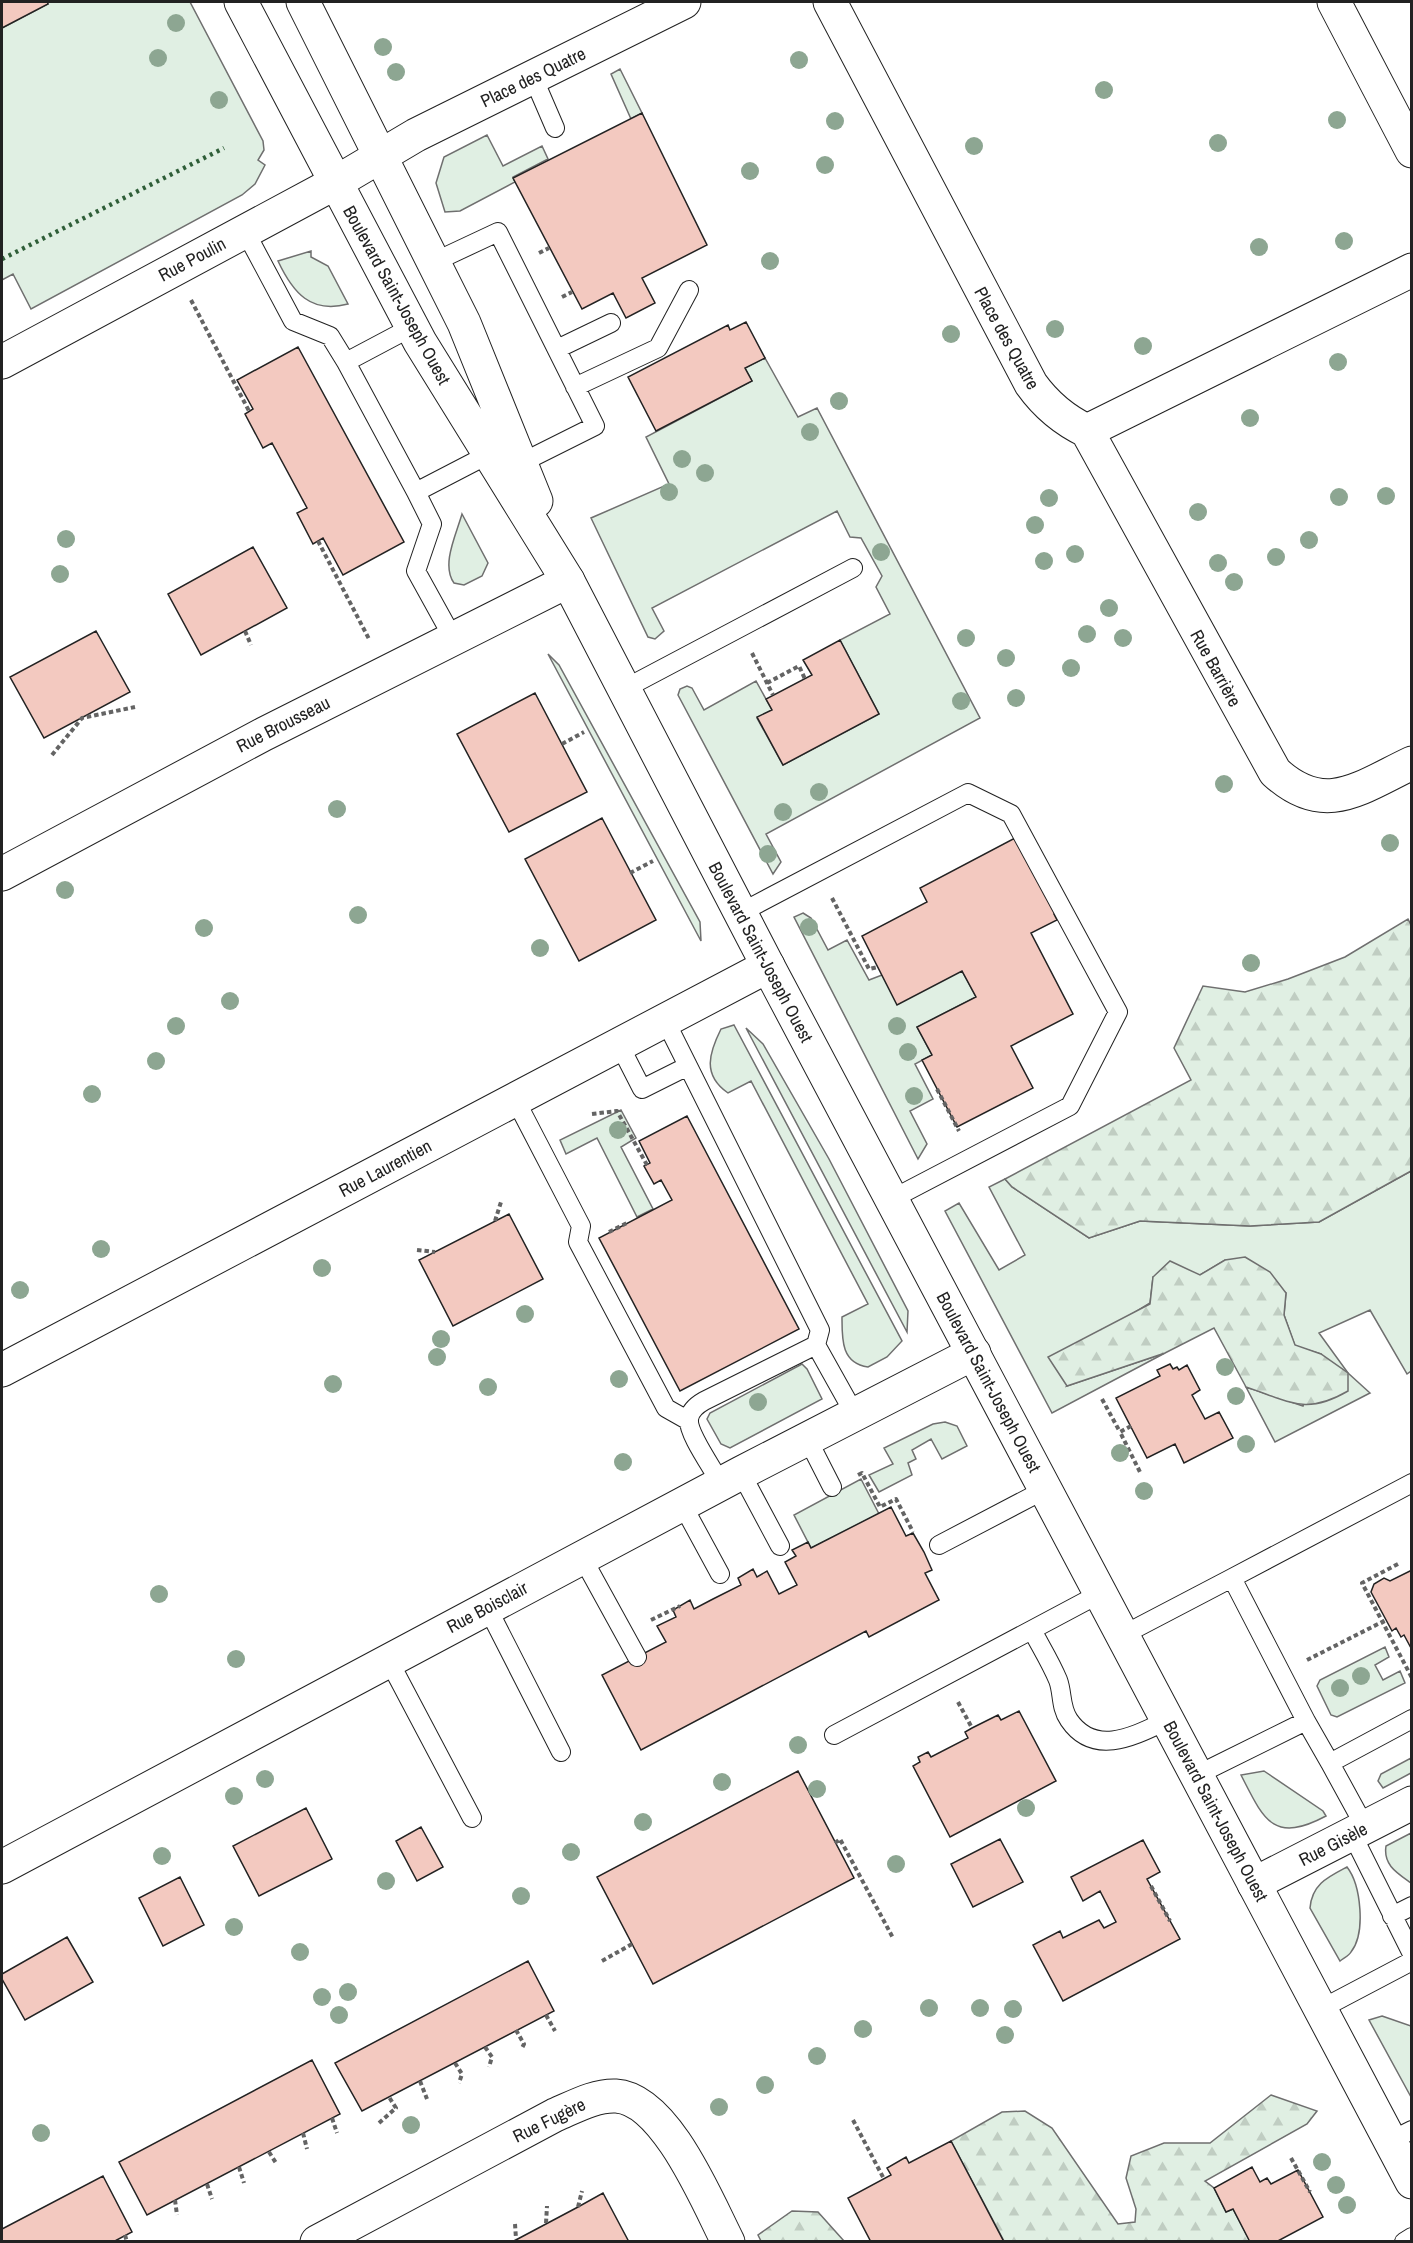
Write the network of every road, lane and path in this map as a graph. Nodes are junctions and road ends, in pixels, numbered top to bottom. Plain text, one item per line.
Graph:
1 (241, 2) edge
2 (303, 2) edge
3 (684, 2) edge
4 (830, 2) edge
5 (1334, 2) edge
6 (532, 77) junction
7 (555, 128) dead end
8 (1412, 151) edge
9 (382, 155) junction
10 (335, 183) junction
11 (245, 231) junction
12 (435, 262) junction
13 (175, 269) junction
14 (1412, 270) edge
15 (689, 290) dead end
16 (611, 322) dead end
17 (412, 327) junction
18 (557, 349) junction
19 (2, 362) edge
20 (346, 362) junction
21 (575, 387) junction
22 (249, 411) dead end
23 (1087, 431) junction
24 (506, 458) junction
25 (416, 492) junction
26 (318, 541) dead end
27 (853, 568) dead end
28 (568, 581) junction
29 (245, 631) dead end
30 (453, 638) junction
31 (250, 645) dead end
32 (748, 645) dead end
33 (385, 672) junction
34 (805, 679) dead end
35 (767, 682) junction
36 (624, 689) junction
37 (773, 695) dead end
38 (135, 707) dead end
39 (584, 732) dead end
40 (562, 744) dead end
41 (52, 755) dead end
42 (1412, 763) edge
43 (653, 861) dead end
44 (819, 872) junction
45 (630, 873) dead end
46 (2, 874) edge
47 (740, 913) junction
48 (768, 966) junction
49 (878, 967) dead end
50 (665, 1020) junction
51 (619, 1044) junction
52 (688, 1066) junction
53 (937, 1089) dead end
54 (515, 1099) junction
55 (592, 1114) dead end
56 (957, 1127) dead end
57 (647, 1165) dead end
58 (892, 1199) junction
59 (501, 1202) dead end
60 (495, 1221) dead end
61 (417, 1250) dead end
62 (435, 1252) dead end
63 (816, 1345) junction
64 (974, 1353) junction
65 (2, 1370) edge
66 (1102, 1399) dead end
67 (854, 1413) junction
68 (688, 1421) junction
69 (1131, 1426) dead end
70 (1120, 1432) junction
71 (807, 1438) junction
72 (1141, 1474) dead end
73 (865, 1477) dead end
74 (731, 1478) junction
75 (1412, 1483) edge
76 (832, 1487) dead end
77 (1046, 1489) junction
78 (682, 1504) junction
79 (918, 1542) dead end
80 (939, 1545) dead end
81 (780, 1546) dead end
82 (582, 1557) junction
83 (1398, 1564) dead end
84 (720, 1575) dead end
85 (1232, 1578) junction
86 (1101, 1593) junction
87 (487, 1607) junction
88 (1384, 1620) junction
89 (1032, 1630) junction
90 (1123, 1635) junction
91 (637, 1657) dead end
92 (388, 1659) junction
93 (1282, 1673) junction
94 (1412, 1678) edge
95 (1412, 1719) edge
96 (1168, 1720) junction
97 (1306, 1721) junction
98 (834, 1735) dead end
99 (561, 1752) dead end
100 (1330, 1763) junction
101 (1197, 1775) junction
102 (1412, 1803) edge
103 (472, 1818) dead end
104 (1358, 1830) junction
105 (835, 1843) dead end
106 (2, 1867) edge
107 (1254, 1884) junction
108 (1151, 1886) dead end
109 (1412, 1906) edge
110 (1392, 1916) junction
111 (1170, 1921) dead end
112 (893, 1938) dead end
113 (632, 1944) dead end
114 (1412, 1954) edge
115 (1412, 1961) edge
116 (602, 1962) dead end
117 (1321, 2009) junction
118 (546, 2015) dead end
119 (516, 2030) dead end
120 (555, 2031) dead end
121 (485, 2047) dead end
122 (522, 2048) dead end
123 (455, 2062) dead end
124 (489, 2067) dead end
125 (420, 2081) dead end
126 (459, 2083) dead end
127 (389, 2097) dead end
128 (427, 2099) dead end
129 (332, 2118) dead end
130 (853, 2120) dead end
131 (379, 2123) dead end
132 (303, 2133) dead end
133 (337, 2133) dead end
134 (1401, 2136) edge
135 (307, 2149) dead end
136 (269, 2152) dead end
137 (1291, 2158) dead end
138 (276, 2163) dead end
139 (239, 2167) dead end
140 (884, 2179) dead end
141 (1412, 2182) edge
142 (244, 2183) dead end
143 (207, 2184) dead end
144 (582, 2191) dead end
145 (1310, 2192) dead end
146 (212, 2199) dead end
147 (175, 2200) dead end
148 (547, 2206) dead end
149 (578, 2207) dead end
150 (177, 2215) dead end
151 (546, 2223) dead end
152 (515, 2224) dead end
153 (124, 2235) dead end
154 (1412, 2237) edge
155 (516, 2239) dead end
156 (127, 2241) edge
157 (317, 2241) edge
158 (728, 2241) edge
159 (1404, 2241) edge

1 - 10 street, Boulevard Saint-Joseph Ouest
2 - 9 street, Boulevard Saint-Joseph Ouest
3 - 6 street, Place des Quatre
4 - 23 street, Place des Quatre
5 - 8 street
6 - 7 lane
6 - 9 street, Place des Quatre
9 - 10 street, Rue Poulin
9 - 12 street, Boulevard Saint-Joseph Ouest
10 - 11 street, Rue Poulin
10 - 17 street, Boulevard Saint-Joseph Ouest
11 - 13 street, Rue Poulin
11 - 20 lane
12 - 18 lane
12 - 24 street, Boulevard Saint-Joseph Ouest
13 - 19 street, Rue Poulin
13 - 22 path
14 - 23 street
15 - 21 lane
16 - 18 lane
17 - 20 lane
17 - 24 street, Boulevard Saint-Joseph Ouest
18 - 21 lane
20 - 25 lane
21 - 24 lane
23 - 42 street, Rue Barrière
24 - 25 lane
24 - 28 street, Boulevard Saint-Joseph Ouest
25 - 30 lane
26 - 33 path
27 - 36 lane
28 - 30 street, Rue Brousseau
28 - 36 street, Boulevard Saint-Joseph Ouest
29 - 31 path
30 - 33 street, Rue Brousseau
32 - 35 path
33 - 46 street, Rue Brousseau
34 - 35 path
35 - 37 path
36 - 47 street, Boulevard Saint-Joseph Ouest
38 - 41 path
39 - 40 path
43 - 45 path
44 - 47 lane
44 - 49 path
44 - 58 lane
47 - 48 street, Boulevard Saint-Joseph Ouest
48 - 50 street, Rue Laurentien
48 - 58 street, Boulevard Saint-Joseph Ouest
50 - 51 street, Rue Laurentien
50 - 52 lane
51 - 52 lane
51 - 54 street, Rue Laurentien
52 - 63 lane
53 - 56 path
54 - 65 street, Rue Laurentien
54 - 68 lane
55 - 57 path
58 - 64 street, Boulevard Saint-Joseph Ouest
59 - 60 path
61 - 62 path
63 - 67 lane
63 - 68 lane
64 - 67 street, Rue Boisclair
64 - 77 street, Boulevard Saint-Joseph Ouest
66 - 70 path
67 - 71 street, Rue Boisclair
68 - 74 lane
69 - 70 path
70 - 72 path
71 - 74 street, Rue Boisclair
71 - 76 lane
73 - 79 path
74 - 78 street, Rue Boisclair
74 - 81 lane
75 - 85 lane
77 - 80 lane
77 - 86 street, Boulevard Saint-Joseph Ouest
78 - 82 street, Rue Boisclair
78 - 84 lane
82 - 87 street, Rue Boisclair
82 - 91 lane
83 - 88 path
85 - 90 lane
85 - 93 lane
86 - 89 lane
86 - 90 street, Boulevard Saint-Joseph Ouest
87 - 92 street, Rue Boisclair
87 - 99 lane
88 - 93 path
88 - 94 path
89 - 96 lane
89 - 98 lane
90 - 96 street, Boulevard Saint-Joseph Ouest
92 - 103 lane
92 - 106 street, Rue Boisclair
93 - 97 lane
95 - 100 lane
96 - 101 street, Boulevard Saint-Joseph Ouest
97 - 100 lane
97 - 101 lane
100 - 104 lane
101 - 107 street, Boulevard Saint-Joseph Ouest
102 - 104 street, Rue Gisèle
104 - 107 street, Rue Gisèle
104 - 110 lane
105 - 112 path
107 - 117 street, Boulevard Saint-Joseph Ouest
108 - 111 path
109 - 110 lane
110 - 114 lane
113 - 116 path
115 - 117 lane
117 - 134 street, Boulevard Saint-Joseph Ouest
118 - 120 path
119 - 122 path
121 - 124 path
123 - 126 path
125 - 128 path
127 - 131 path
129 - 133 path
130 - 140 path
132 - 135 path
134 - 141 street, Boulevard Saint-Joseph Ouest
136 - 138 path
137 - 145 path
139 - 142 path
143 - 146 path
144 - 149 path
147 - 150 path
148 - 151 path
152 - 155 path
153 - 156 path
154 - 159 lane
157 - 158 street, Rue Fugère

